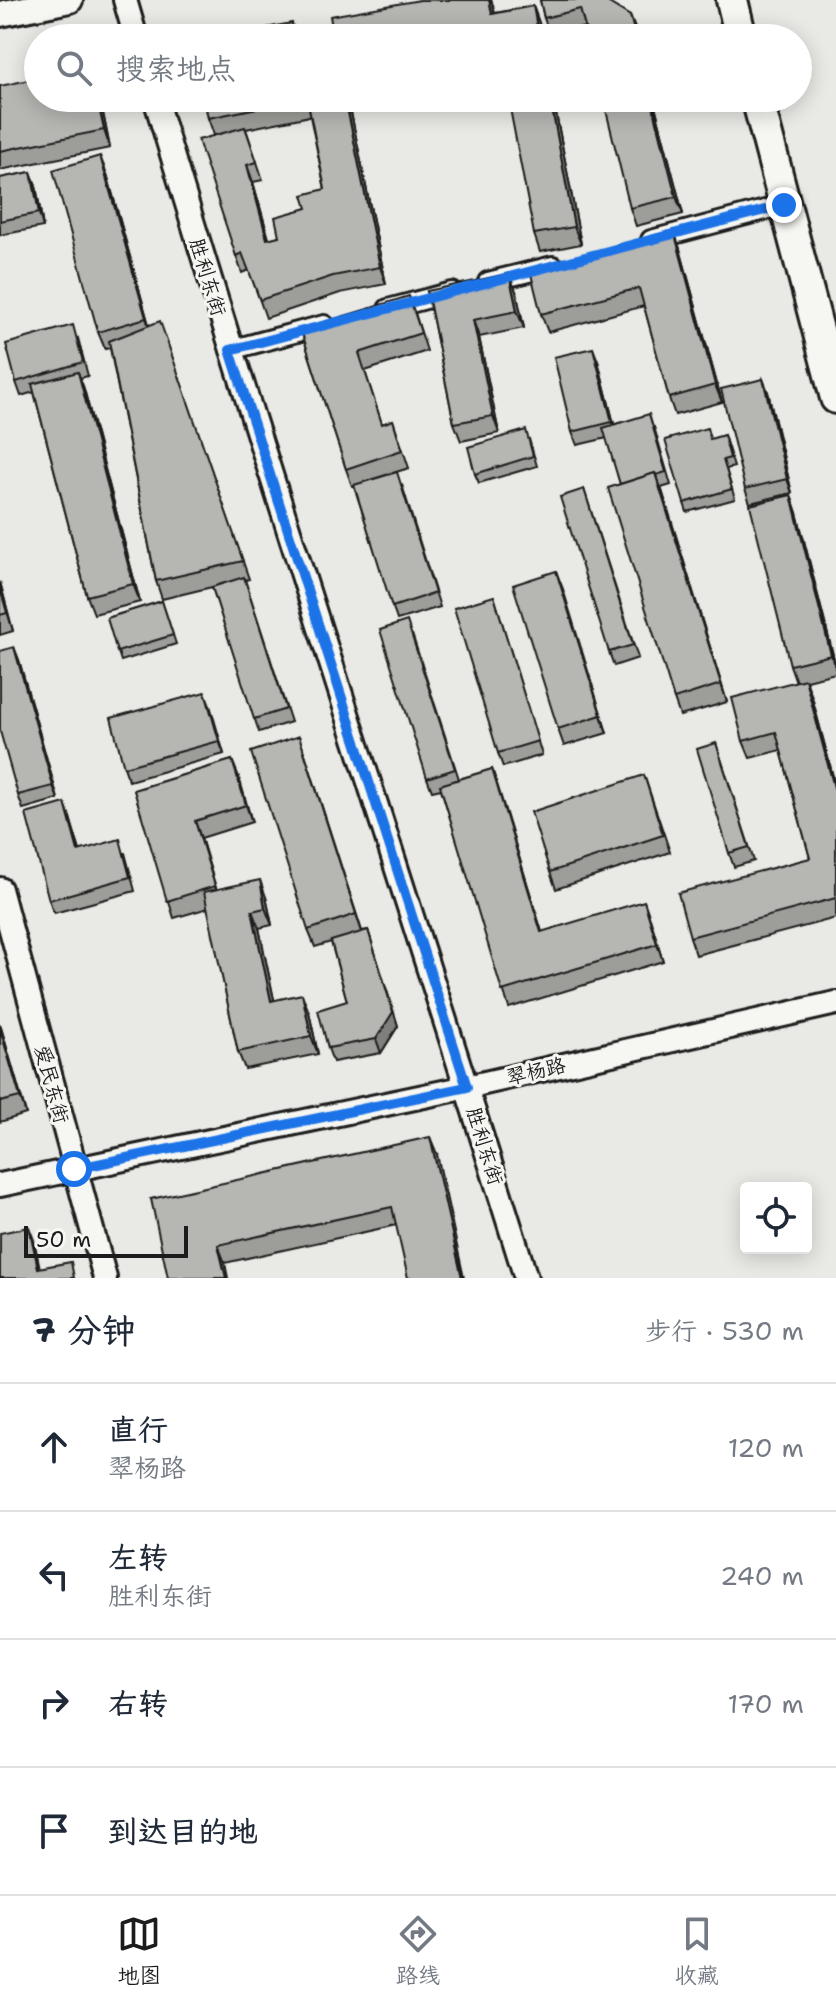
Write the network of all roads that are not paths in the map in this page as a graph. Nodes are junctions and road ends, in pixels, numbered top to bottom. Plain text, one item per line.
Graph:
1 (70, 0) edge
2 (125, 0) edge
3 (732, 0) edge
4 (0, 14) edge
5 (132, 24) edge
6 (738, 24) edge
7 (159, 112) edge
8 (761, 112) edge
9 (784, 205) junction
10 (630, 245) edge
11 (568, 261) edge
12 (369, 314) edge
13 (338, 322) edge
14 (230, 350) junction
15 (836, 398) edge
16 (0, 889) edge
17 (836, 1003) edge
18 (467, 1087) junction
19 (74, 1169) junction
20 (0, 1185) edge
21 (105, 1278) edge
22 (526, 1278) edge

1 - 4 main road
2 - 5 street
3 - 6 highway
7 - 14 street, 胜利东街
8 - 9 highway
9 - 10 street
9 - 15 highway
11 - 12 street
13 - 14 street
14 - 18 street, 胜利东街
16 - 19 street, 爱民东街
17 - 18 street, 翠杨路
18 - 19 street, 翠杨路
18 - 22 street, 胜利东街
19 - 20 street, 翠杨路
19 - 21 street, 爱民东街

